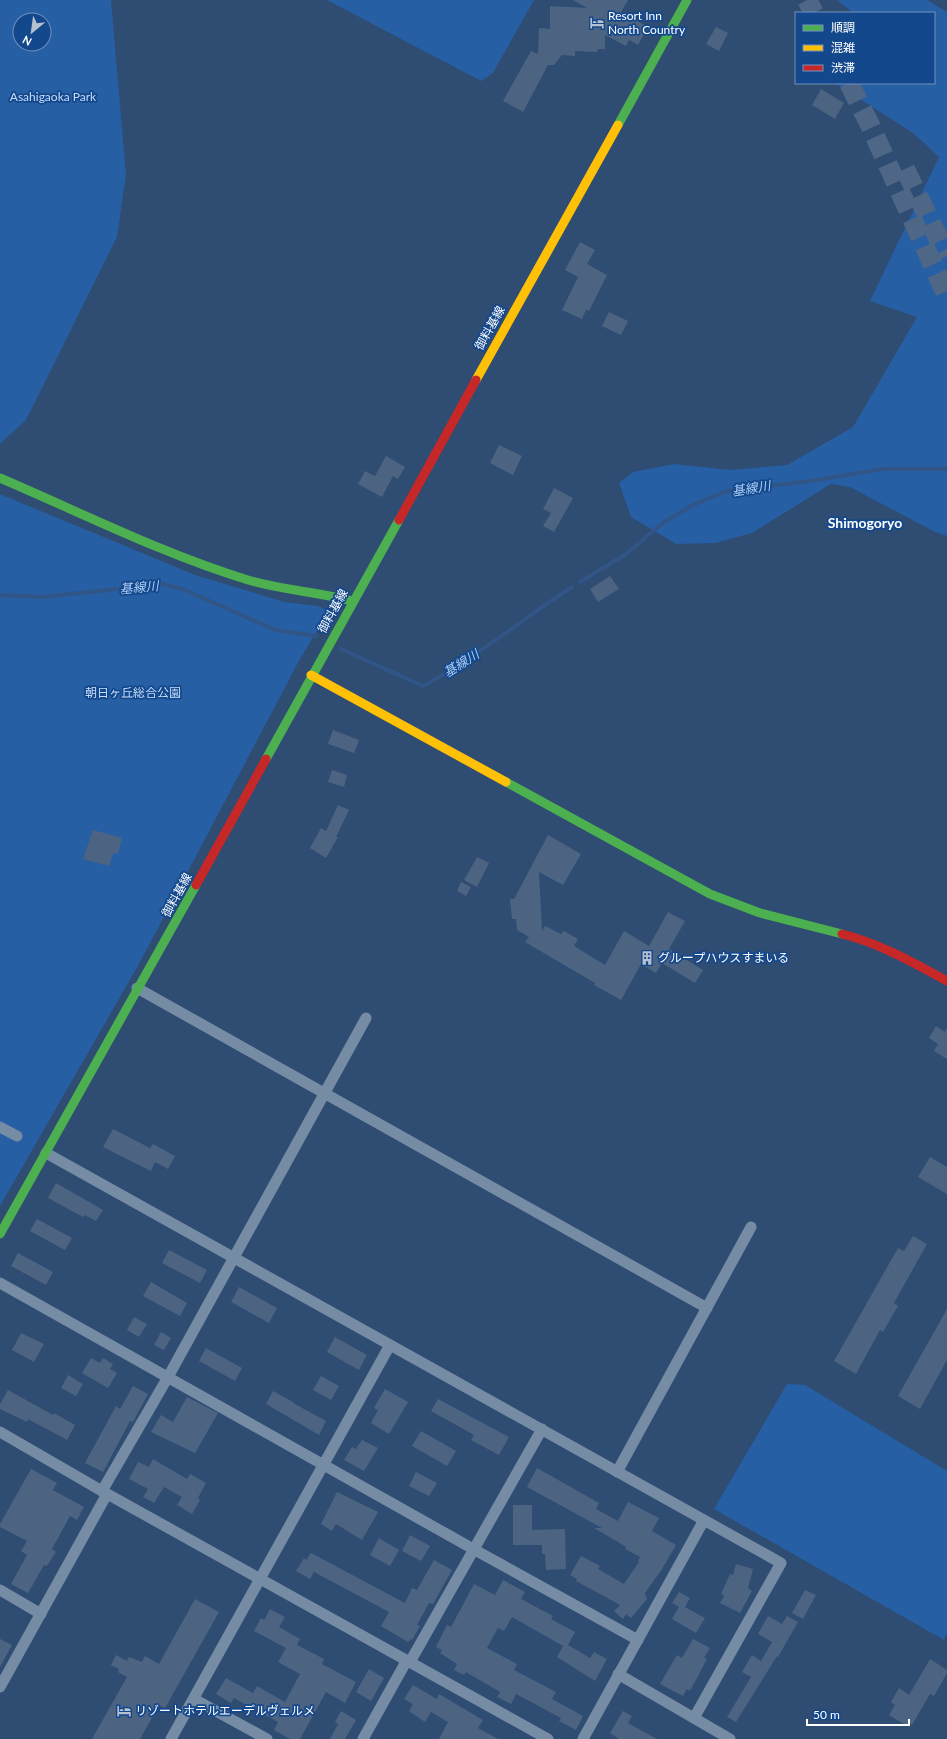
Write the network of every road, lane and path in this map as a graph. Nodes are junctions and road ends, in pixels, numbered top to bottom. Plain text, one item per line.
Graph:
1 (687, 0) edge
2 (0, 478) edge
3 (352, 601) junction
4 (311, 675) junction
5 (947, 981) edge
6 (137, 988) junction
7 (366, 1018) dead end
8 (324, 1093) junction
9 (0, 1127) edge
10 (17, 1136) dead end
11 (46, 1153) junction
12 (751, 1227) dead end
13 (0, 1234) edge
14 (234, 1257) junction
15 (0, 1283) edge
16 (707, 1308) junction
17 (390, 1345) junction
18 (168, 1377) junction
19 (542, 1429) junction
20 (0, 1432) edge
21 (324, 1465) junction
22 (618, 1472) junction
23 (105, 1493) junction
24 (704, 1520) junction
25 (474, 1550) junction
26 (260, 1578) junction
27 (0, 1590) edge
28 (41, 1614) junction
29 (638, 1640) junction
30 (408, 1661) junction
31 (618, 1674) junction
32 (0, 1687) edge
33 (194, 1698) junction
34 (694, 1718) junction
35 (171, 1739) edge
36 (267, 1739) edge
37 (363, 1739) edge
38 (548, 1739) edge
39 (583, 1739) edge
40 (730, 1739) edge

1 - 3 street, 御料基線
2 - 3 street
3 - 4 street, 御料基線
4 - 5 street
4 - 6 street, 御料基線
6 - 8 street
6 - 11 street, 御料基線
7 - 8 street
8 - 14 street
8 - 16 street
9 - 10 street
11 - 13 street, 御料基線
11 - 14 street
12 - 16 street
14 - 17 street
14 - 18 street
15 - 18 street
16 - 22 street
17 - 19 street
17 - 21 street
18 - 21 street
18 - 23 street
19 - 22 street
19 - 25 street
20 - 23 street
21 - 25 street
21 - 26 street
22 - 24 street
23 - 26 street
23 - 28 street
24 - 29 street
24 - 34 street
25 - 29 street
25 - 30 street
26 - 30 street
26 - 33 street
27 - 28 street
28 - 32 street
29 - 31 street
30 - 37 street
30 - 38 street
31 - 34 street
31 - 39 street
33 - 35 street
33 - 36 street
34 - 40 street

